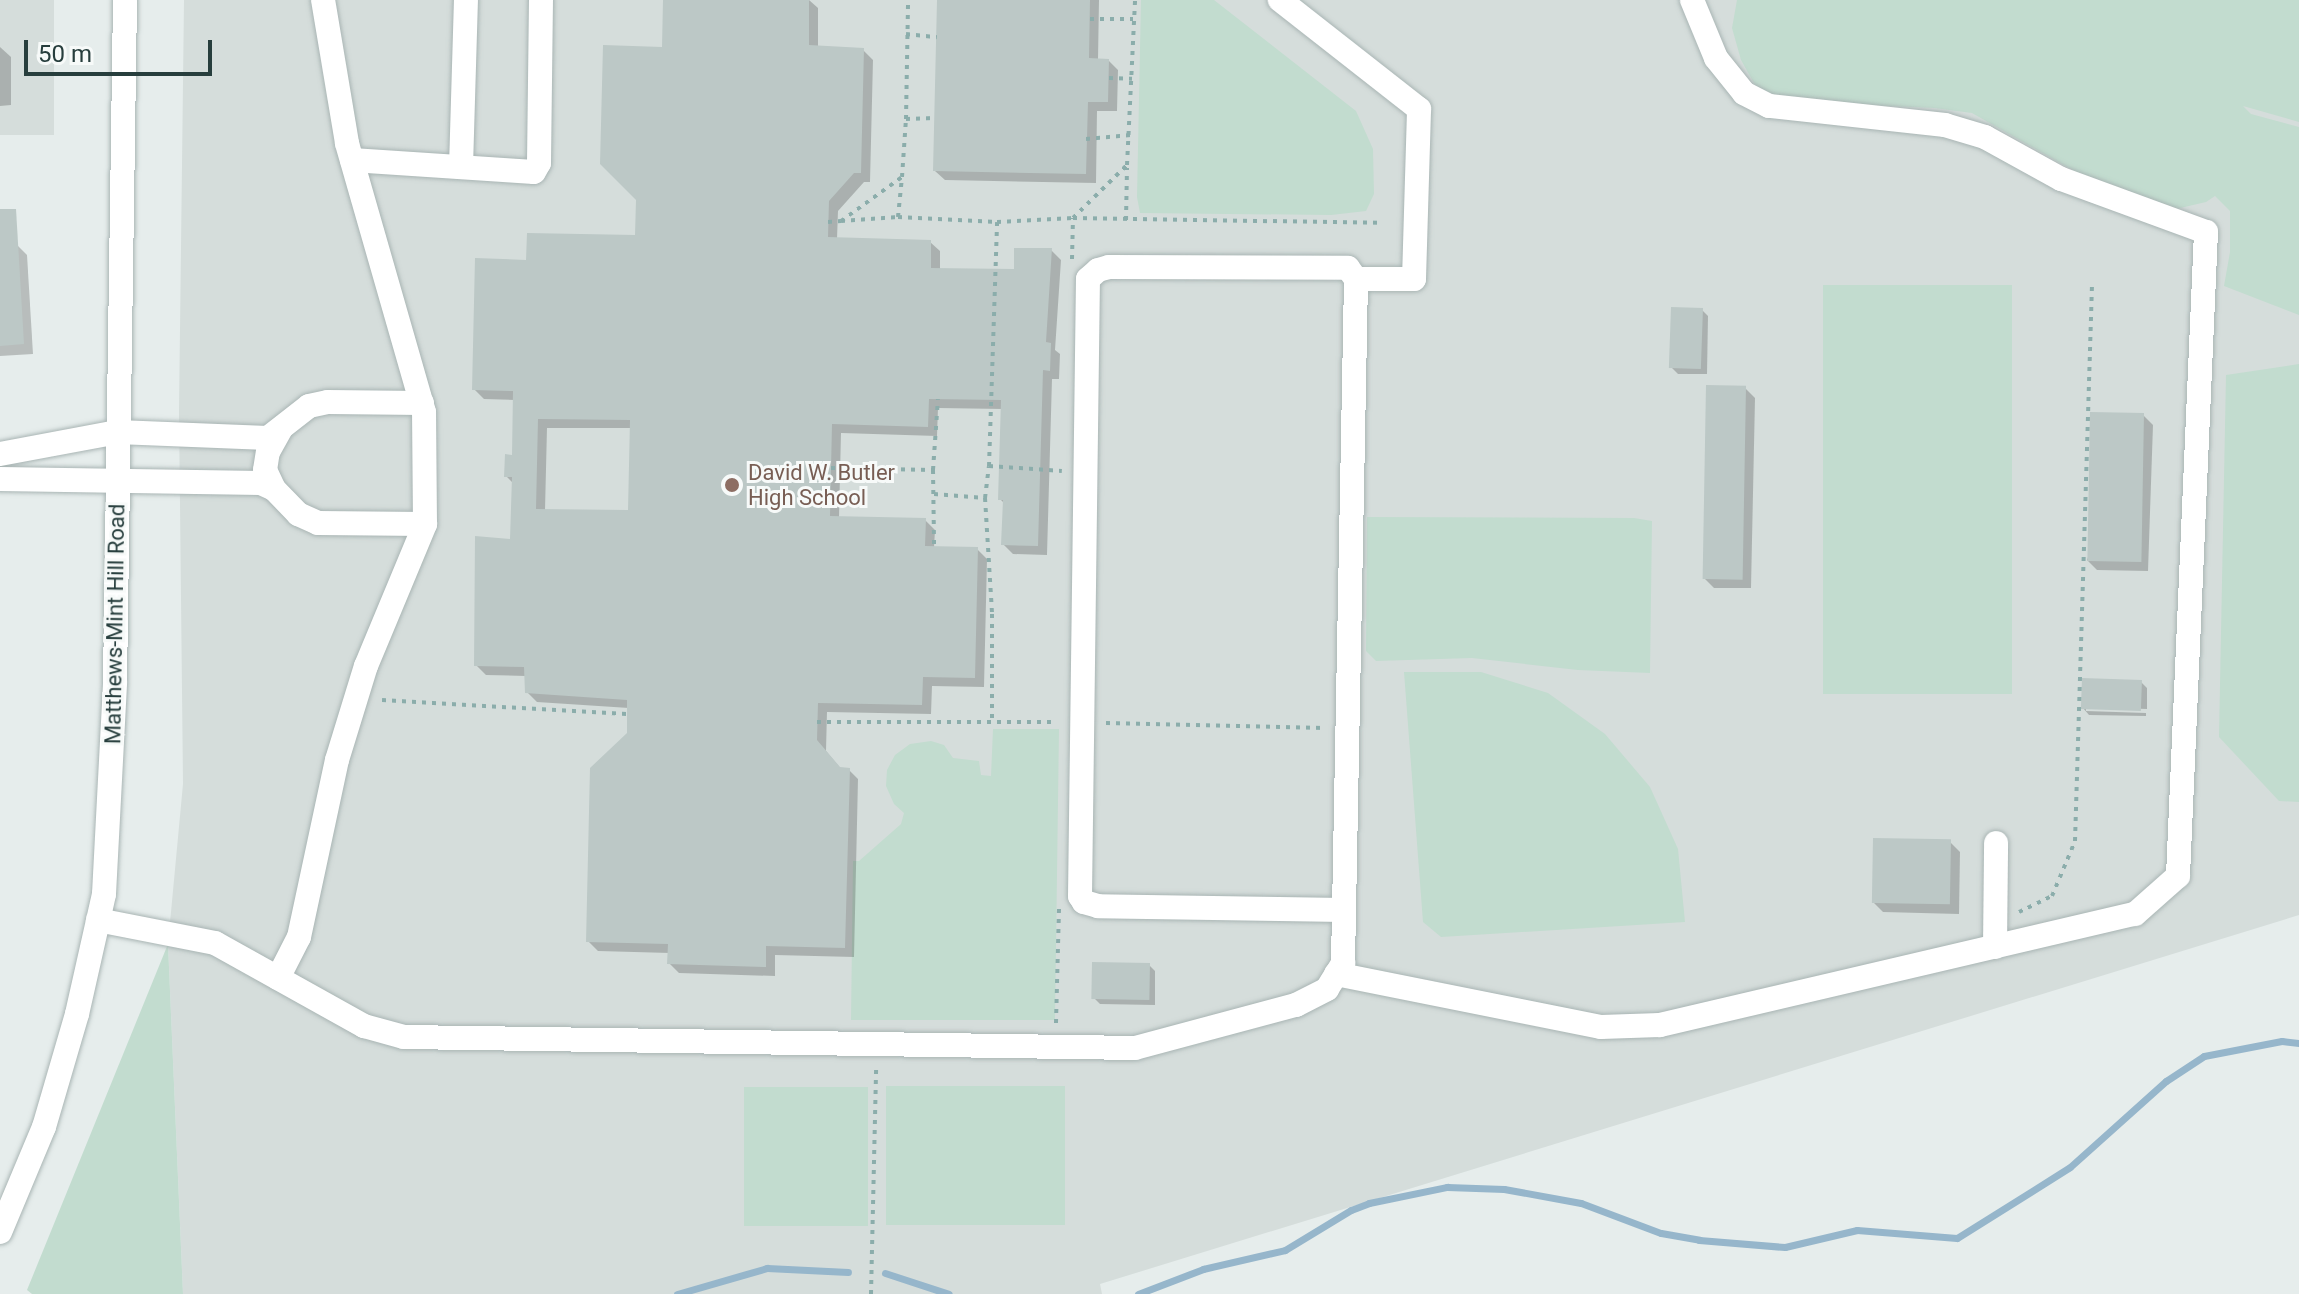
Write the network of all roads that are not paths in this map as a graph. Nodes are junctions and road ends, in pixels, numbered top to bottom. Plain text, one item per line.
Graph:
1 (125, 0) edge
2 (323, 0) edge
3 (466, 0) edge
4 (541, 0) edge
5 (1280, 0) edge
6 (1692, 0) edge
7 (352, 160) junction
8 (461, 167) junction
9 (1356, 279) junction
10 (422, 403) junction
11 (280, 430) junction
12 (117, 432) junction
13 (0, 454) edge
14 (0, 479) edge
15 (117, 483) junction
16 (274, 489) junction
17 (425, 524) junction
18 (1996, 843) dead end
19 (1344, 910) junction
20 (98, 920) junction
21 (1995, 935) junction
22 (1336, 974) junction
23 (278, 978) junction
24 (0, 1232) edge

1 - 12 street, Matthews-Mint Hill Road
2 - 7 street
3 - 8 street
4 - 8 street
5 - 9 street
6 - 21 street
7 - 8 street
7 - 10 street
9 - 19 street
9 - 19 street
10 - 11 street
10 - 17 street
11 - 12 street
11 - 16 street
12 - 13 street
12 - 15 street, Matthews-Mint Hill Road
14 - 15 street
15 - 16 street
15 - 20 street, Matthews-Mint Hill Road
16 - 17 street
17 - 23 street
18 - 21 street
19 - 22 street
20 - 23 street
20 - 24 street, Matthews-Mint Hill Road
21 - 22 street
22 - 23 street

